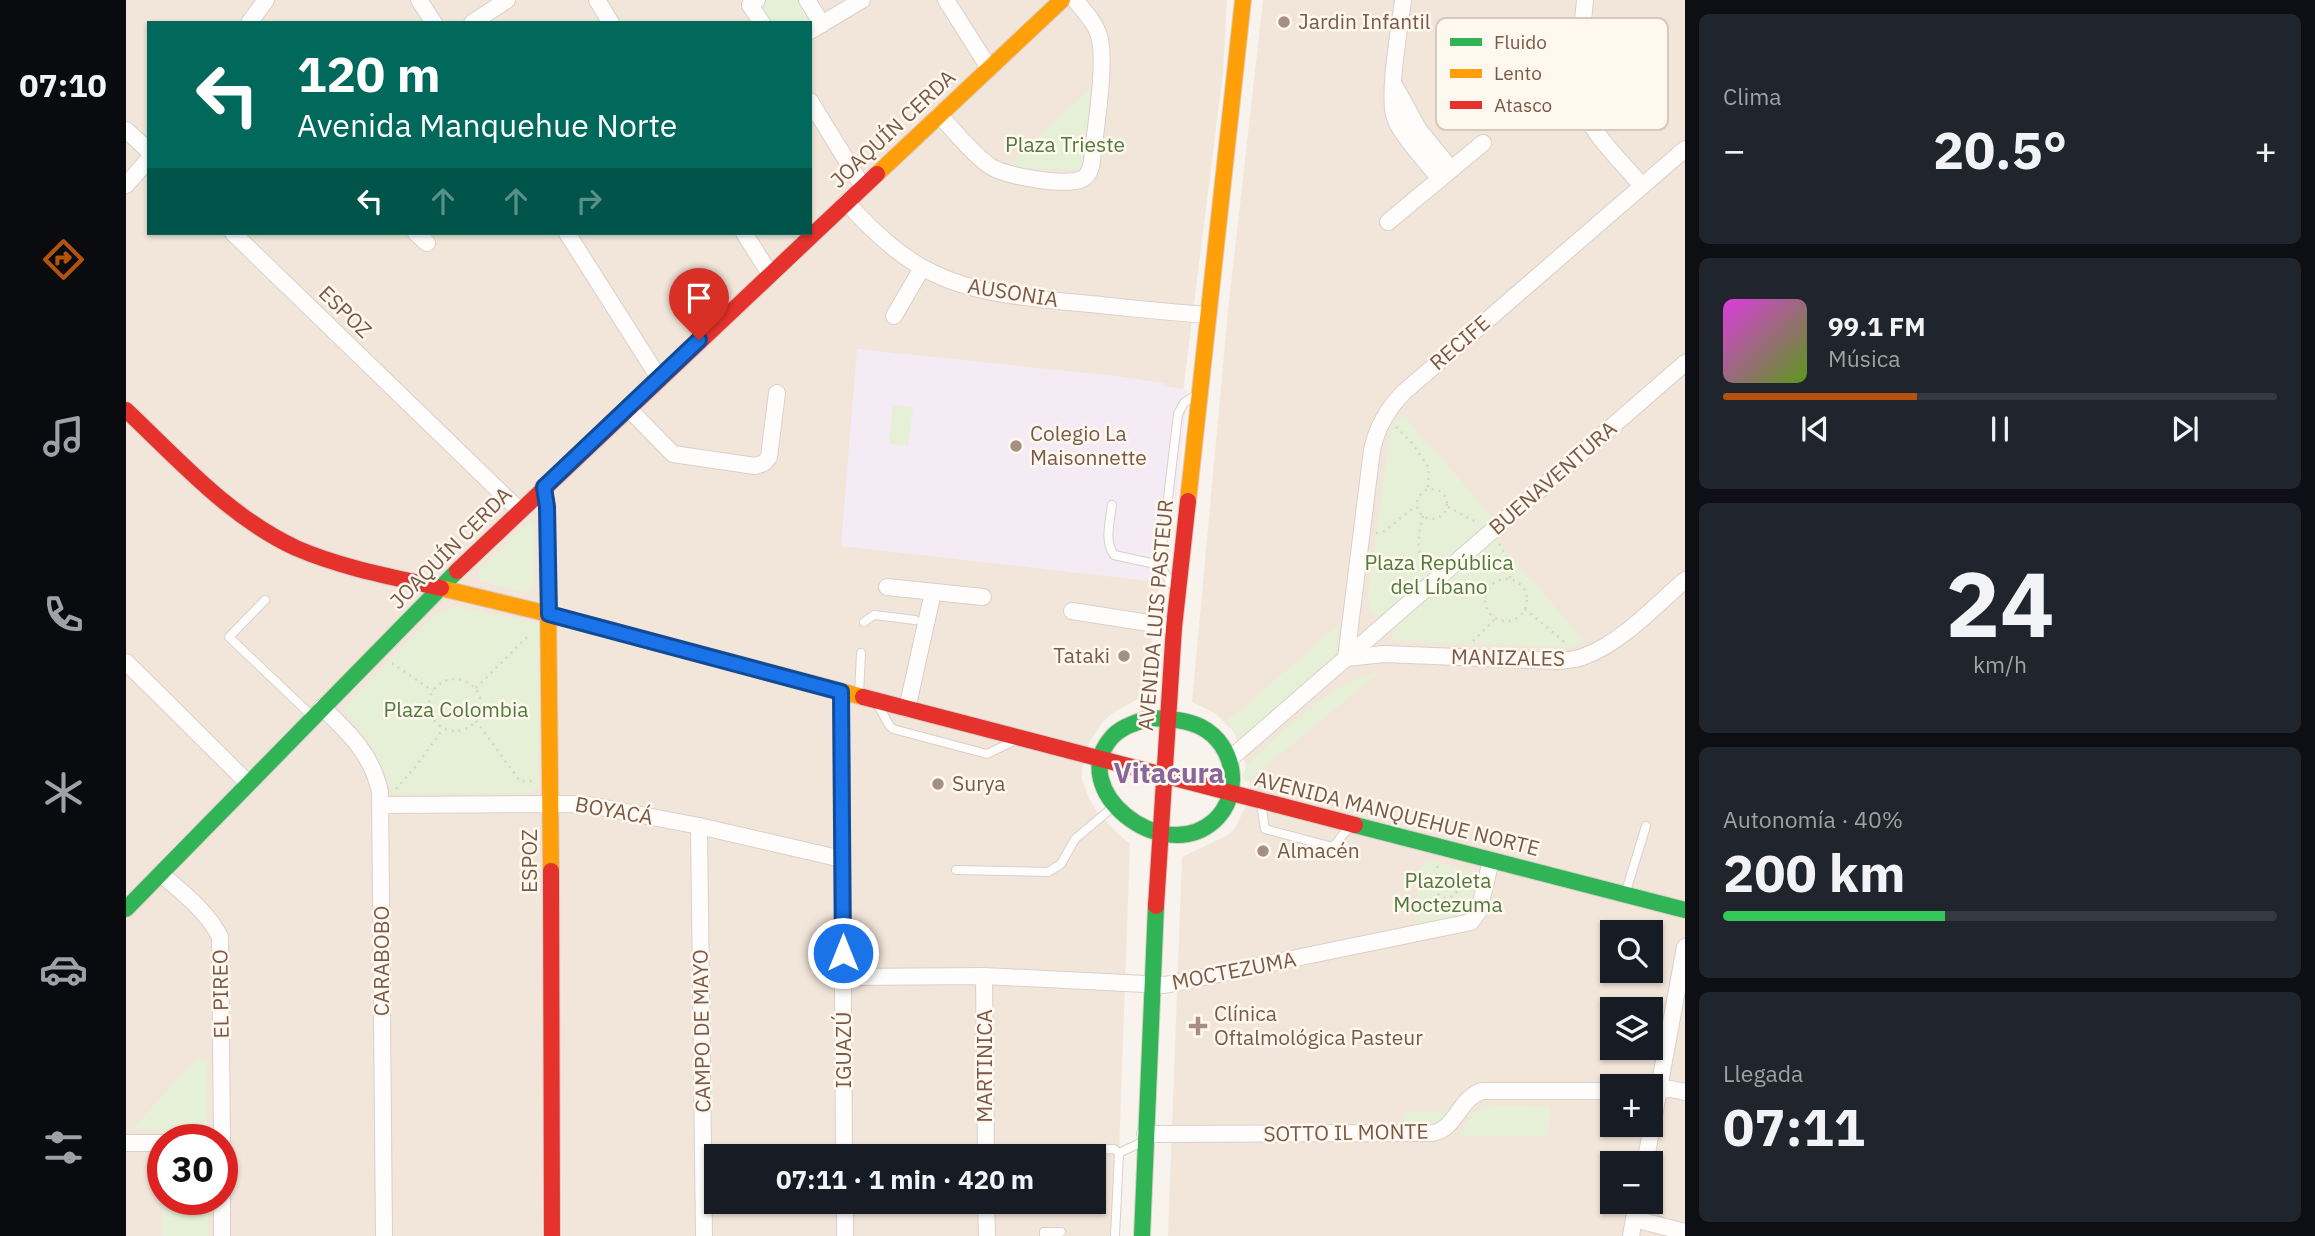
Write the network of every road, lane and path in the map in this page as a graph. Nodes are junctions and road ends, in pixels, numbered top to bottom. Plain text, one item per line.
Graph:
1 (266, 0) edge
2 (419, 0) edge
3 (507, 0) edge
4 (597, 0) edge
5 (757, 0) edge
6 (807, 0) edge
7 (862, 0) edge
8 (946, 0) edge
9 (1062, 0) edge
10 (1075, 0) edge
11 (1243, 0) edge
12 (1403, 0) edge
13 (1585, 0) edge
14 (1584, 18) edge
15 (250, 21) edge
16 (433, 21) edge
17 (475, 21) edge
18 (610, 21) edge
19 (761, 21) edge
20 (816, 28) edge
21 (989, 68) junction
22 (812, 104) edge
23 (939, 115) junction
24 (126, 130) edge
25 (1596, 130) edge
26 (1483, 144) dead end
27 (1685, 149) edge
28 (147, 150) edge
29 (147, 161) edge
30 (1445, 174) junction
31 (126, 185) edge
32 (863, 187) junction
33 (1642, 187) junction
34 (846, 202) junction
35 (1388, 222) dead end
36 (812, 234) edge
37 (235, 235) edge
38 (568, 235) edge
39 (745, 235) edge
40 (811, 235) edge
41 (922, 268) junction
42 (770, 274) junction
43 (894, 316) dead end
44 (1208, 316) junction
45 (1685, 363) edge
46 (659, 378) junction
47 (777, 393) dead end
48 (1200, 393) junction
49 (628, 408) junction
50 (126, 410) edge
51 (1384, 415) junction
52 (544, 487) junction
53 (1429, 489) junction
54 (1112, 505) dead end
55 (1417, 505) junction
56 (1448, 507) junction
57 (519, 510) junction
58 (1423, 516) junction
59 (1492, 531) junction
60 (1362, 536) junction
61 (1160, 565) junction
62 (1510, 579) junction
63 (1436, 580) junction
64 (1685, 580) edge
65 (887, 587) dead end
66 (439, 588) junction
67 (933, 592) junction
68 (1178, 595) junction
69 (1485, 595) junction
70 (982, 597) dead end
71 (265, 600) dead end
72 (1354, 604) junction
73 (1525, 609) junction
74 (1072, 611) dead end
75 (549, 614) junction
76 (1495, 619) junction
77 (915, 620) dead end
78 (864, 622) dead end
79 (1174, 627) junction
80 (1377, 631) junction
81 (550, 635) junction
82 (861, 653) dead end
83 (1461, 657) junction
84 (1346, 658) junction
85 (1582, 658) junction
86 (387, 659) dead end
87 (126, 662) edge
88 (476, 688) junction
89 (433, 691) junction
90 (841, 692) junction
91 (859, 697) junction
92 (876, 701) junction
93 (907, 709) junction
94 (317, 712) junction
95 (1166, 719) junction
96 (476, 721) junction
97 (443, 729) junction
98 (1018, 738) junction
99 (1231, 758) junction
100 (1101, 760) junction
101 (1163, 776) junction
102 (550, 781) junction
103 (248, 783) junction
104 (1230, 792) junction
105 (1260, 800) junction
106 (551, 803) junction
107 (381, 805) junction
108 (1113, 807) junction
109 (1351, 824) junction
110 (699, 826) junction
111 (1646, 826) dead end
112 (1159, 834) junction
113 (842, 859) junction
114 (1492, 860) junction
115 (956, 870) dead end
116 (1437, 871) dead end
117 (160, 874) junction
118 (1437, 882) junction
119 (1626, 894) junction
120 (126, 909) edge
121 (1685, 910) edge
122 (1685, 947) edge
123 (985, 976) junction
124 (843, 977) junction
125 (1152, 984) junction
126 (1658, 1074) edge
127 (1663, 1090) edge
128 (1600, 1091) edge
129 (1685, 1092) edge
130 (222, 1124) edge
131 (1145, 1138) junction
132 (126, 1143) edge
133 (147, 1143) edge
134 (845, 1144) edge
135 (986, 1144) edge
136 (1106, 1149) edge
137 (1119, 1153) junction
138 (845, 1214) edge
139 (986, 1214) edge
140 (1635, 1214) edge
141 (222, 1215) edge
142 (1634, 1219) junction
143 (1061, 1232) dead end
144 (1685, 1232) edge
145 (222, 1236) edge
146 (384, 1236) edge
147 (552, 1236) edge
148 (704, 1236) edge
149 (845, 1236) edge
150 (987, 1236) edge
151 (1044, 1236) edge
152 (1115, 1236) edge
153 (1142, 1236) edge
154 (1149, 1236) edge
155 (1631, 1236) edge

1 - 15 street
2 - 16 street
3 - 17 street
4 - 18 street
5 - 19 street
6 - 20 street
7 - 20 street
8 - 21 street
9 - 21 street, JOAQUÍN CERDA
10 - 23 street
11 - 44 street, AVENIDA LUIS PASTEUR
12 - 30 street
13 - 14 street
21 - 23 street, JOAQUÍN CERDA
22 - 32 street
23 - 32 street, JOAQUÍN CERDA
24 - 28 street
25 - 33 street
26 - 30 street
27 - 33 street, RECIFE
29 - 31 street
30 - 35 street
32 - 34 street, JOAQUÍN CERDA
33 - 51 street, RECIFE
34 - 36 street, JOAQUÍN CERDA
34 - 41 street, AUSONIA
37 - 57 street, ESPOZ
38 - 46 street
39 - 42 street
40 - 42 street, JOAQUÍN CERDA
41 - 43 street
41 - 44 street, AUSONIA
42 - 46 street, JOAQUÍN CERDA
44 - 48 street, AVENIDA LUIS PASTEUR
45 - 59 street, BUENAVENTURA
46 - 49 street, JOAQUÍN CERDA
47 - 49 street
48 - 61 lane
48 - 68 street, AVENIDA LUIS PASTEUR
49 - 52 street, JOAQUÍN CERDA
50 - 66 street, AVENIDA MANQUEHUE NORTE
51 - 53 path
51 - 60 street, RECIFE
52 - 57 street, JOAQUÍN CERDA
52 - 75 street, ESPOZ
53 - 55 path
53 - 56 path
54 - 61 lane
55 - 58 path
55 - 60 path
56 - 58 path
56 - 59 path
57 - 66 street, JOAQUÍN CERDA
58 - 63 path
59 - 62 path
59 - 63 street, BUENAVENTURA
60 - 72 street, RECIFE
61 - 68 lane
62 - 69 path
62 - 73 path
63 - 69 path
63 - 80 street, BUENAVENTURA
64 - 85 street, MANIZALES
65 - 67 street
66 - 75 street, AVENIDA MANQUEHUE NORTE
66 - 94 street, JOAQUÍN CERDA
67 - 70 street
67 - 93 street
68 - 79 street, AVENIDA LUIS PASTEUR
69 - 76 path
71 - 94 lane
72 - 80 street
72 - 84 street, RECIFE
73 - 76 path
73 - 85 path
74 - 79 street
75 - 81 street, ESPOZ
75 - 90 street, AVENIDA MANQUEHUE NORTE
76 - 83 path
77 - 78 lane
79 - 95 street, AVENIDA LUIS PASTEUR
80 - 84 street, BUENAVENTURA
81 - 88 path
81 - 102 street, ESPOZ
82 - 91 lane
83 - 84 street, MANIZALES
83 - 85 street, MANIZALES
84 - 99 street, BUENAVENTURA
86 - 89 path
87 - 103 street
88 - 89 path
88 - 96 path
89 - 97 path
90 - 91 street, AVENIDA MANQUEHUE NORTE
90 - 113 street, IGUAZÚ
91 - 92 street, AVENIDA MANQUEHUE NORTE
92 - 93 street, AVENIDA MANQUEHUE NORTE
92 - 98 lane
93 - 98 street, AVENIDA MANQUEHUE NORTE
94 - 103 street, JOAQUÍN CERDA
94 - 107 street, CARABOBO
95 - 99 street
95 - 100 street
95 - 101 street, AVENIDA LUIS PASTEUR
96 - 97 path
96 - 102 path
97 - 107 path
98 - 100 street, AVENIDA MANQUEHUE NORTE
99 - 104 street
100 - 101 street, AVENIDA MANQUEHUE NORTE
100 - 108 street
101 - 104 street, AVENIDA MANQUEHUE NORTE
101 - 112 street, AVENIDA LUIS PASTEUR
102 - 106 street, ESPOZ
103 - 117 street, JOAQUÍN CERDA
104 - 105 street, AVENIDA MANQUEHUE NORTE
104 - 112 street
105 - 109 street, AVENIDA MANQUEHUE NORTE
105 - 109 lane
106 - 107 street, BOYACÁ
106 - 110 street, BOYACÁ
106 - 147 street, ESPOZ
107 - 146 street, CARABOBO
108 - 112 street
108 - 115 lane
109 - 114 street, AVENIDA MANQUEHUE NORTE
110 - 113 street, BOYACÁ
110 - 148 street, CAMPO DE MAYO
111 - 119 lane
112 - 125 street, AVENIDA LUIS PASTEUR
113 - 124 street, IGUAZÚ
114 - 119 street, AVENIDA MANQUEHUE NORTE
114 - 125 street, MOCTEZUMA
116 - 118 path
117 - 120 street, JOAQUÍN CERDA
117 - 130 street, EL PIREO
118 - 118 path
119 - 121 street, AVENIDA MANQUEHUE NORTE
122 - 126 street
123 - 124 street, MOCTEZUMA
123 - 125 street, MOCTEZUMA
123 - 135 street, MARTINICA
124 - 134 street, IGUAZÚ
125 - 131 street, AVENIDA LUIS PASTEUR
127 - 129 street
128 - 131 street, SOTTO IL MONTE
131 - 137 lane
131 - 153 street, AVENIDA LUIS PASTEUR
132 - 133 street
136 - 137 lane
137 - 152 lane
138 - 149 street
139 - 150 street
140 - 142 street
141 - 145 street
142 - 144 street
142 - 155 street
143 - 151 lane
153 - 154 lane

